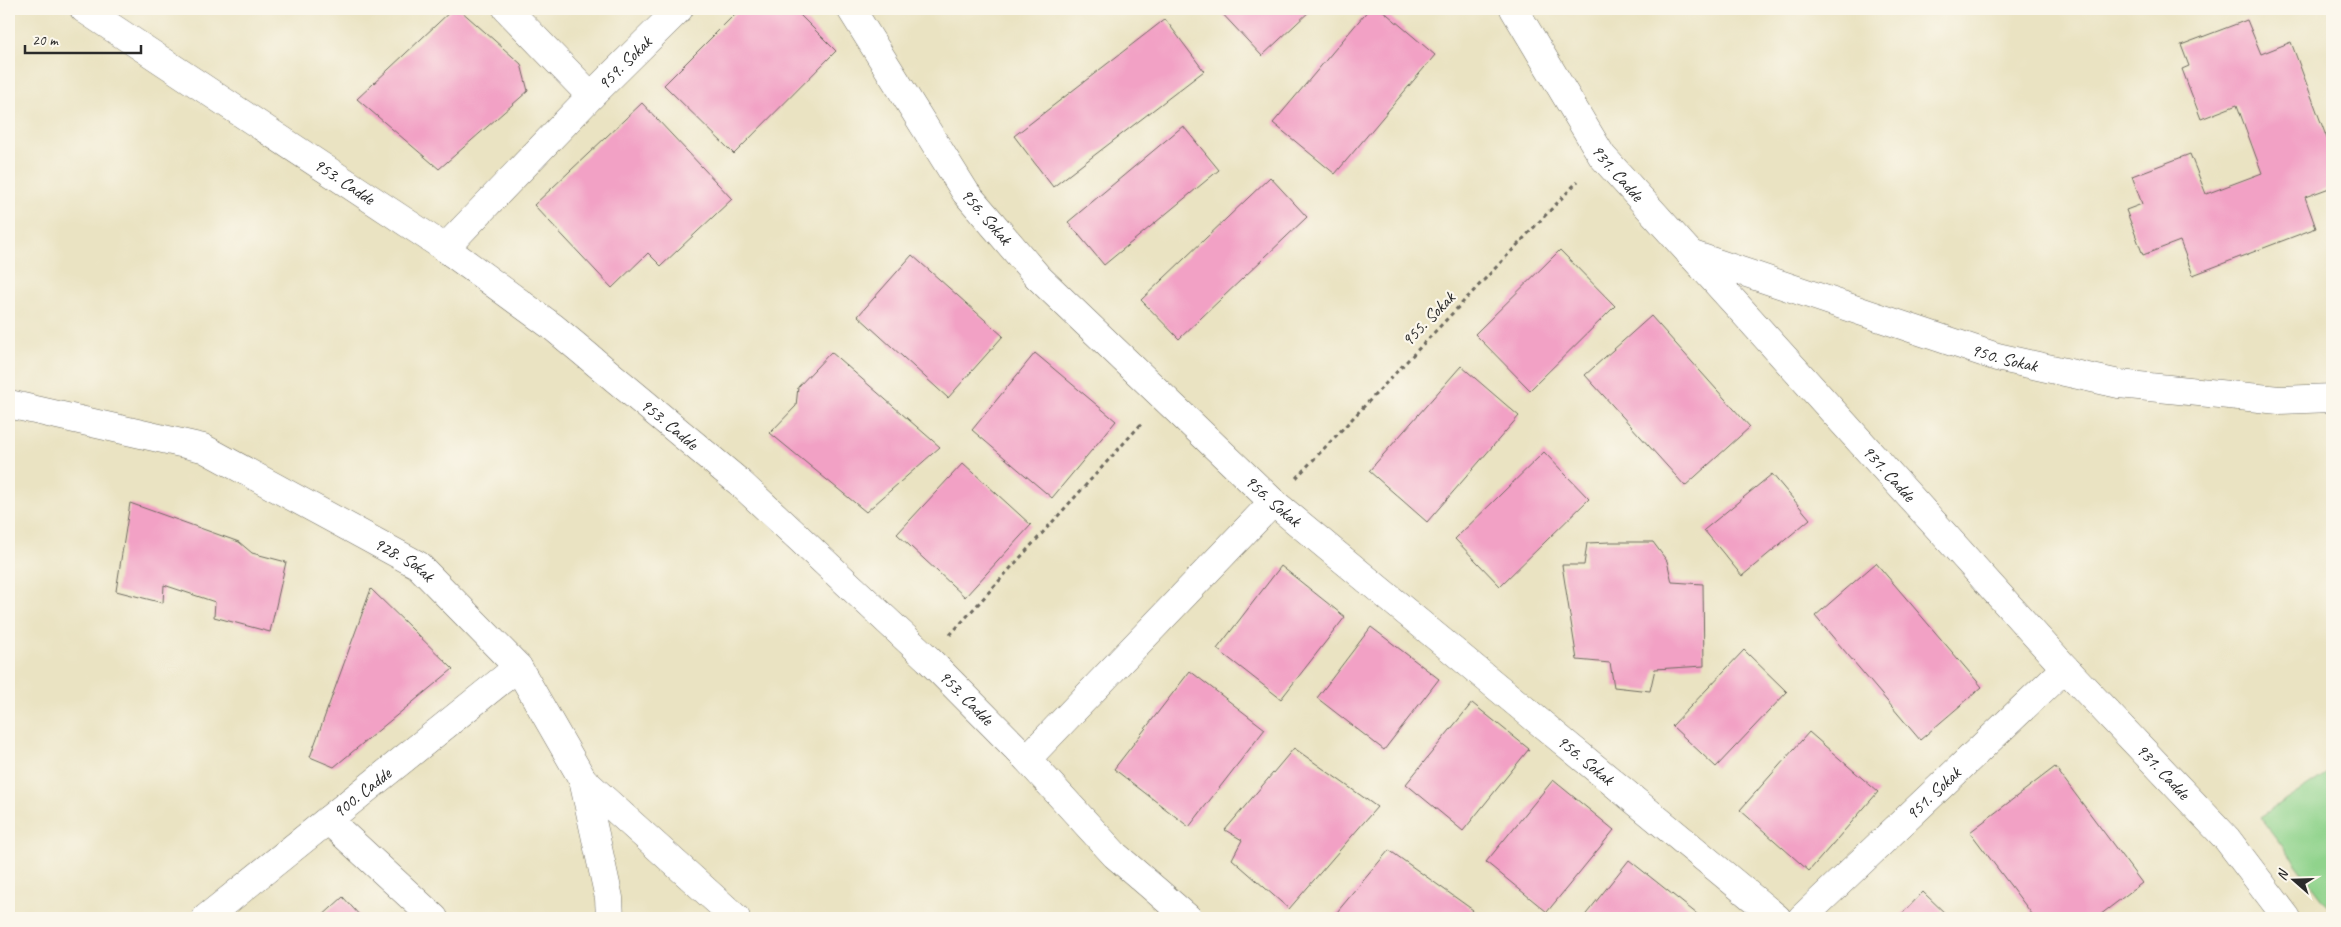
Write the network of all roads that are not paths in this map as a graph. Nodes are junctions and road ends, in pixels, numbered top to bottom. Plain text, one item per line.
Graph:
1 (84, 9) edge
2 (507, 9) edge
3 (679, 9) edge
4 (851, 9) edge
5 (1514, 9) edge
6 (591, 96) junction
7 (445, 248) junction
8 (1690, 254) junction
9 (2332, 398) edge
10 (9, 404) edge
11 (1273, 502) junction
12 (518, 667) junction
13 (2065, 668) junction
14 (1027, 759) junction
15 (583, 780) junction
16 (328, 820) junction
17 (206, 918) edge
18 (434, 918) edge
19 (610, 918) edge
20 (736, 918) edge
21 (1188, 918) edge
22 (1777, 918) edge
23 (1802, 918) edge
24 (2287, 918) edge

1 - 7 street, 953. Cadde
2 - 6 street, 959. Sokak
3 - 6 street, 959. Sokak
4 - 11 street, 956. Sokak
5 - 8 street, 931. Cadde
6 - 7 street
7 - 14 street, 953. Cadde
8 - 9 street, 950. Sokak
8 - 13 street, 931. Cadde
10 - 12 street, 928. Sokak
11 - 14 street
11 - 22 street, 956. Sokak
12 - 15 street, 928. Sokak
12 - 16 street, 900. Cadde
13 - 23 street, 951. Sokak
13 - 24 street, 931. Cadde
14 - 21 street, 953. Cadde
15 - 19 street, 928. Sokak
15 - 20 street
16 - 17 street, 900. Cadde
16 - 18 street

